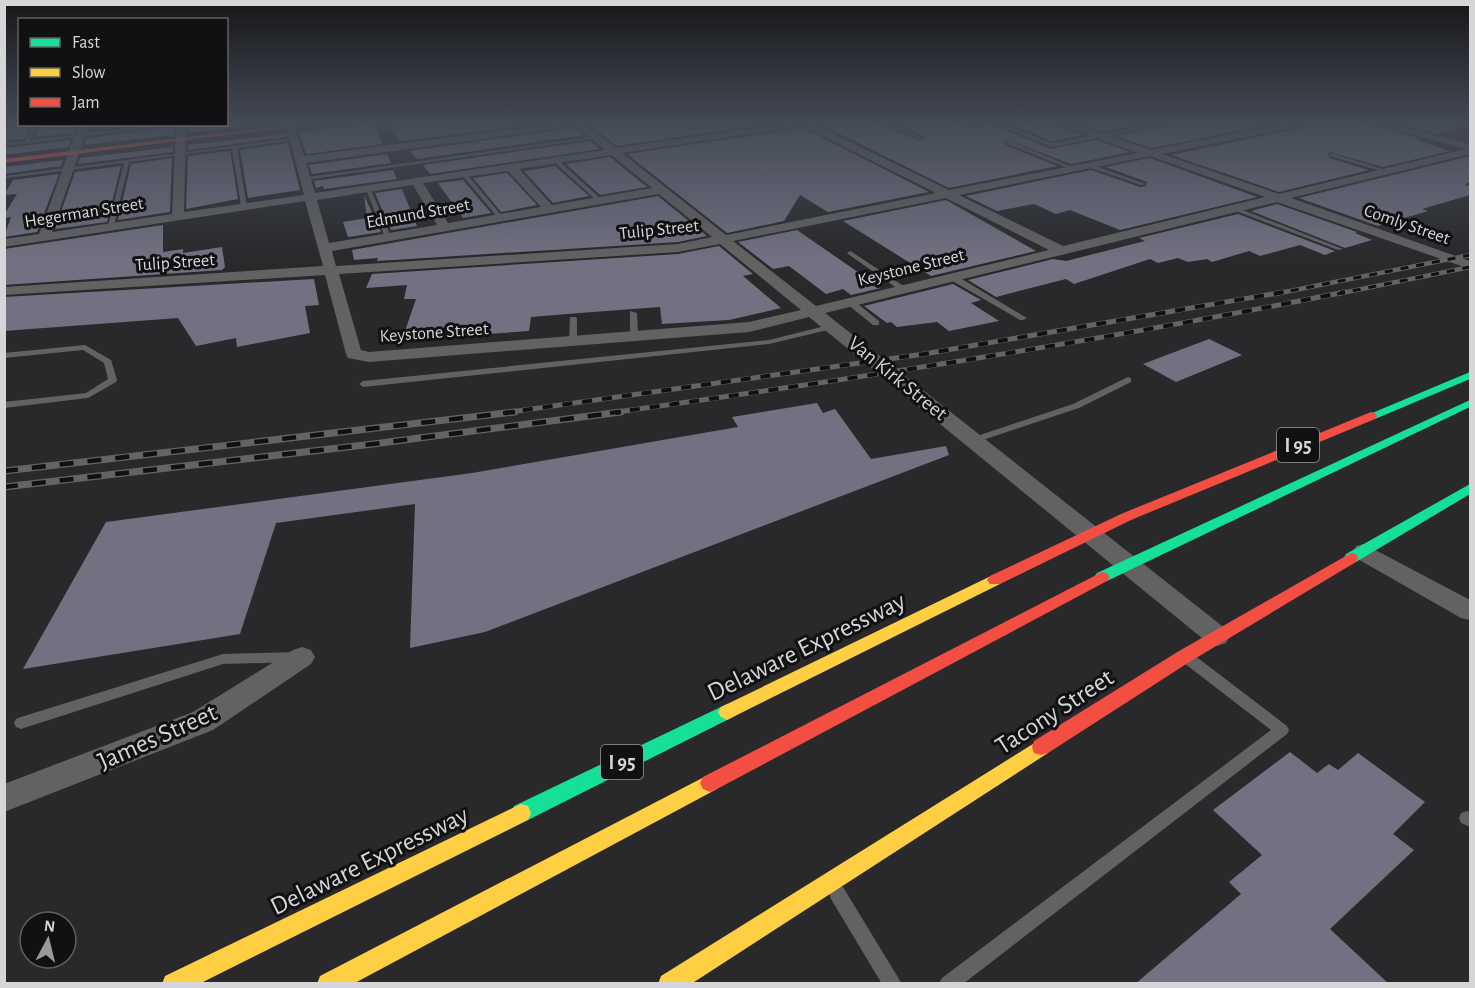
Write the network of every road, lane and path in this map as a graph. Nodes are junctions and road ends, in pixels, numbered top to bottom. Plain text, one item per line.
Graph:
1 (69, 168) joint
2 (125, 168) edge
3 (180, 168) edge
4 (238, 168) edge
5 (303, 168) edge
6 (374, 168) edge
7 (504, 168) edge
8 (512, 168) edge
9 (564, 168) edge
10 (635, 168) edge
11 (895, 168) edge
12 (1078, 168) edge
13 (1099, 168) edge
14 (1192, 168) edge
15 (1376, 168) edge
16 (1397, 168) edge
17 (1074, 169) joint
18 (1386, 171) junction
19 (464, 174) junction
20 (6, 176) edge
21 (305, 178) junction
22 (416, 181) junction
23 (4, 184) edge
24 (1143, 184) dead end
25 (367, 188) junction
26 (661, 190) junction
27 (948, 195) junction
28 (309, 196) junction
29 (1278, 198) junction
30 (599, 200) junction
31 (244, 206) junction
32 (1233, 208) junction
33 (549, 209) junction
34 (178, 216) junction
35 (500, 217) junction
36 (111, 226) junction
37 (444, 226) junction
38 (44, 237) junction
39 (388, 237) junction
40 (725, 239) junction
41 (4, 243) edge
42 (324, 248) junction
43 (1340, 249) dead end
44 (1060, 250) junction
45 (850, 253) dead end
46 (1470, 265) edge
47 (330, 270) junction
48 (952, 277) junction
49 (904, 289) junction
50 (4, 291) edge
51 (850, 302) junction
52 (814, 311) junction
53 (633, 313) dead end
54 (1023, 318) dead end
55 (573, 319) dead end
56 (876, 323) dead end
57 (833, 326) junction
58 (634, 336) junction
59 (573, 341) junction
60 (4, 356) edge
61 (1470, 375) edge
62 (1128, 380) dead end
63 (363, 384) dead end
64 (1470, 403) edge
65 (4, 405) edge
66 (974, 440) junction
67 (1470, 488) edge
68 (1364, 552) junction
69 (1470, 611) edge
70 (1217, 636) junction
71 (1185, 656) junction
72 (302, 657) joint
73 (21, 723) dead end
74 (4, 798) edge
75 (831, 883) junction
76 (173, 984) edge
77 (328, 984) edge
78 (669, 984) edge
79 (893, 984) edge
80 (948, 984) edge

1 - 20 lane
1 - 38 street
2 - 36 lane
3 - 34 street
4 - 31 lane
5 - 21 street
6 - 21 lane
7 - 19 street, Hegerman Street
8 - 33 street
9 - 30 lane
10 - 26 street, Van Kirk Street
11 - 27 street
12 - 17 street, Tulip Street
13 - 24 lane
14 - 29 street, Comly Street
15 - 18 lane
16 - 18 street, Keystone Street
17 - 27 street, Tulip Street
18 - 29 street, Keystone Street
19 - 22 street, Hegerman Street
19 - 35 lane
20 - 23 lane
21 - 28 street
22 - 25 street, Hegerman Street
22 - 37 street
25 - 28 street, Hegerman Street
25 - 39 lane
26 - 30 street, Edmund Street
26 - 40 street, Van Kirk Street
27 - 40 street, Tulip Street
27 - 44 street
28 - 31 street, Hegerman Street
28 - 42 street
29 - 32 street, Keystone Street
29 - 46 street, Comly Street
30 - 33 street, Edmund Street
31 - 34 street, Hegerman Street
32 - 43 lane
32 - 44 street, Keystone Street
33 - 35 street, Edmund Street
34 - 36 street, Hegerman Street
35 - 37 street, Edmund Street
36 - 38 street, Hegerman Street
37 - 39 street, Edmund Street
38 - 41 street, Hegerman Street
39 - 42 street, Edmund Street
40 - 47 street, Tulip Street
40 - 52 street, Van Kirk Street
42 - 47 street
44 - 48 street, Keystone Street
45 - 49 lane
47 - 50 street, Tulip Street
47 - 59 street, Keystone Street
48 - 49 street, Keystone Street
48 - 54 lane
49 - 51 street, Keystone Street
51 - 52 street, Keystone Street
51 - 56 lane
52 - 57 street, Van Kirk Street
52 - 58 street, Keystone Street
53 - 58 lane
55 - 59 lane
57 - 63 lane
57 - 66 street, Van Kirk Street
58 - 59 street, Keystone Street
60 - 65 lane
61 - 76 main road, Delaware Expressway / I 95
62 - 66 lane
64 - 77 main road, I 95
66 - 70 street, Van Kirk Street
67 - 68 main road, Tacony Street
68 - 69 street
68 - 70 main road, Tacony Street
70 - 71 main road, Tacony Street
71 - 75 main road, Tacony Street
71 - 80 lane
72 - 73 lane
72 - 74 street, James Street
75 - 78 main road, Tacony Street
75 - 79 lane

